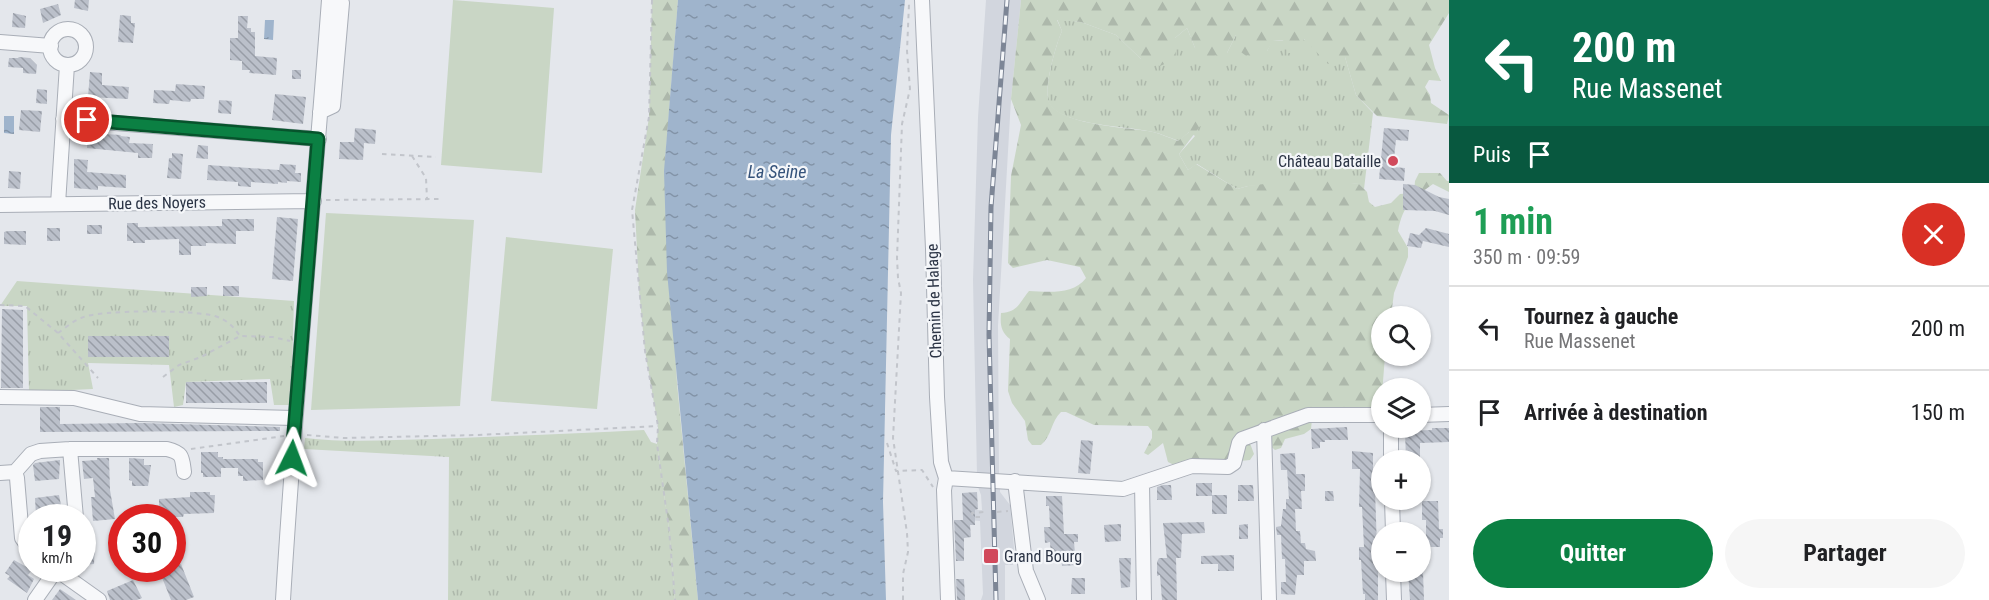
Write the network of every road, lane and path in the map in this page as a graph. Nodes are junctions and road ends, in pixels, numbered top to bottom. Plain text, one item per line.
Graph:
1 (329, 0) edge
2 (340, 0) edge
3 (651, 0) edge
4 (909, 0) edge
5 (922, 0) edge
6 (0, 42) edge
7 (51, 46) junction
8 (67, 65) junction
9 (321, 112) junction
10 (63, 119) junction
11 (318, 139) junction
12 (382, 154) dead end
13 (412, 156) junction
14 (436, 157) dead end
15 (427, 199) junction
16 (441, 199) dead end
17 (314, 201) junction
18 (58, 204) junction
19 (0, 205) edge
20 (0, 305) edge
21 (58, 333) junction
22 (240, 336) junction
23 (302, 344) junction
24 (163, 377) dead end
25 (98, 378) dead end
26 (0, 397) edge
27 (1449, 414) edge
28 (1431, 415) edge
29 (1371, 416) edge
30 (294, 418) junction
31 (658, 426) junction
32 (1264, 430) junction
33 (293, 434) junction
34 (887, 443) dead end
35 (70, 448) junction
36 (177, 451) junction
37 (899, 471) junction
38 (15, 472) junction
39 (184, 472) dead end
40 (0, 473) edge
41 (1015, 481) junction
42 (1142, 483) junction
43 (945, 484) junction
44 (19, 504) edge
45 (75, 504) edge
46 (1008, 511) dead end
47 (984, 512) dead end
48 (997, 512) dead end
49 (980, 517) dead end
50 (46, 582) edge
51 (73, 582) edge
52 (1393, 582) edge
53 (34, 600) edge
54 (99, 600) edge
55 (283, 600) edge
56 (675, 600) edge
57 (903, 600) edge
58 (948, 600) edge
59 (1038, 600) edge
60 (1144, 600) edge
61 (1269, 600) edge
62 (1394, 600) edge

1 - 9 street
2 - 9 street
3 - 31 path
4 - 37 path
5 - 43 street, Chemin de Halage
6 - 7 street
7 - 8 street
7 - 8 street
8 - 10 street
9 - 11 street
10 - 11 street
10 - 18 street
11 - 17 street
12 - 13 path
13 - 14 path
13 - 15 path
15 - 16 path
15 - 17 path
17 - 18 street, Rue des Noyers
17 - 23 street
18 - 19 street, Rue des Noyers
20 - 21 path
21 - 22 path
21 - 25 path
22 - 23 path
22 - 24 path
23 - 30 street
26 - 30 street
27 - 28 street
29 - 32 street
30 - 33 street
31 - 33 path
31 - 56 path
32 - 42 street
32 - 61 street
33 - 36 path
33 - 55 street
34 - 37 path
35 - 36 street
35 - 38 street
35 - 45 street
36 - 39 street
37 - 43 path
37 - 57 path
38 - 40 street
38 - 44 street
41 - 42 street
41 - 43 street
41 - 59 street
42 - 60 street
43 - 58 street, Chemin de Halage
46 - 48 path
47 - 49 path
50 - 53 street
51 - 54 street
52 - 62 street

